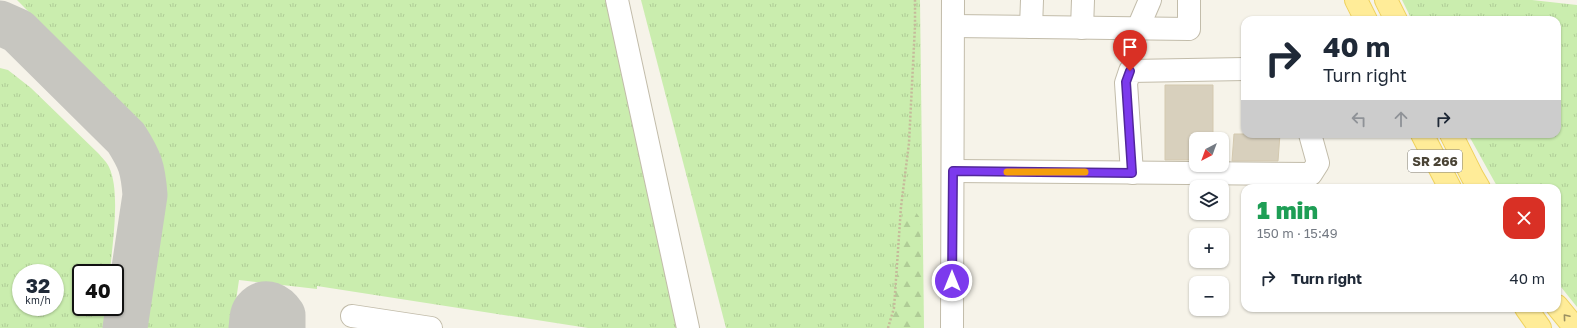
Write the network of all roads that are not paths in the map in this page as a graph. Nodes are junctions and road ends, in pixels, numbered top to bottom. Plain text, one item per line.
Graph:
1 (617, 0) edge
2 (953, 0) edge
3 (1032, 0) edge
4 (1083, 0) edge
5 (1150, 0) edge
6 (1189, 0) edge
7 (1356, 0) edge
8 (1386, 0) edge
9 (1364, 16) edge
10 (1394, 16) edge
11 (953, 26) junction
12 (1031, 27) junction
13 (1082, 28) junction
14 (1138, 28) junction
15 (1241, 69) edge
16 (1311, 138) edge
17 (1424, 138) edge
18 (1453, 138) edge
19 (953, 171) junction
20 (1132, 173) junction
21 (1448, 184) edge
22 (1477, 184) edge
23 (1561, 311) edge
24 (1529, 312) edge
25 (352, 316) dead end
26 (431, 328) edge
27 (688, 328) edge
28 (952, 328) edge
29 (1540, 328) edge
30 (1575, 328) edge

1 - 27 street
2 - 11 street
3 - 12 street
4 - 13 street
5 - 14 street
6 - 14 street
7 - 9 main road
8 - 10 main road
11 - 12 street
11 - 19 street
12 - 13 street
13 - 14 street
15 - 20 street
16 - 20 street
17 - 21 main road, SR 266
18 - 22 main road, SR 266
19 - 20 street
19 - 28 street
30 -> 23 main road
24 - 29 main road
25 - 26 street

